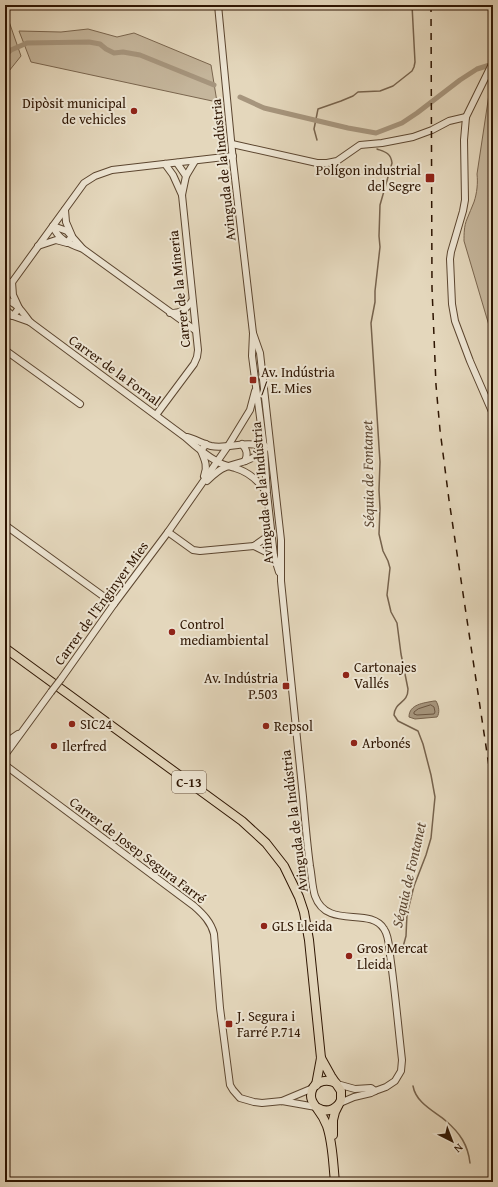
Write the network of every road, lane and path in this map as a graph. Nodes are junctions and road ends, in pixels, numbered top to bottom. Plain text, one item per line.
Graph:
1 (218, 5) edge
2 (493, 62) edge
3 (466, 117) junction
4 (232, 144) junction
5 (233, 156) junction
6 (195, 161) junction
7 (177, 163) junction
8 (165, 164) junction
9 (173, 176) junction
10 (186, 176) junction
11 (182, 195) junction
12 (65, 210) junction
13 (53, 226) junction
14 (72, 236) junction
15 (67, 243) junction
16 (38, 246) junction
17 (83, 249) junction
18 (12, 282) junction
19 (5, 292) edge
20 (5, 300) edge
21 (192, 301) junction
22 (19, 308) junction
23 (5, 309) edge
24 (170, 313) junction
25 (5, 314) edge
26 (13, 316) junction
27 (30, 322) junction
28 (196, 330) junction
29 (253, 333) junction
30 (5, 350) edge
31 (256, 386) junction
32 (80, 404) dead end
33 (493, 414) edge
34 (156, 415) junction
35 (186, 437) junction
36 (270, 437) junction
37 (206, 444) junction
38 (242, 444) junction
39 (228, 446) junction
40 (264, 448) junction
41 (201, 451) junction
42 (272, 456) junction
43 (217, 461) junction
44 (245, 461) junction
45 (228, 466) junction
46 (199, 488) junction
47 (267, 493) junction
48 (5, 525) edge
49 (168, 532) junction
50 (272, 534) junction
51 (254, 546) junction
52 (274, 556) junction
53 (281, 581) junction
54 (114, 604) junction
55 (5, 648) edge
56 (22, 731) junction
57 (5, 743) edge
58 (5, 755) edge
59 (5, 765) edge
60 (322, 1058) junction
61 (336, 1084) junction
62 (314, 1086) junction
63 (375, 1091) junction
64 (282, 1101) junction
65 (339, 1104) junction
66 (317, 1108) junction
67 (331, 1146) junction
68 (332, 1159) junction
69 (331, 1182) edge
70 (335, 1182) edge

1 - 4 street, Avinguda de la Indústria
2 - 3 street
3 - 4 street
3 - 33 street
4 - 5 street, Avinguda de la Indústria
5 - 6 street
5 - 29 street, Avinguda de la Indústria
6 - 7 street
6 - 10 street, Carrer de la Mineria
7 - 8 street
7 - 9 street
7 - 10 street
8 - 9 street, Carrer de la Mineria
8 - 12 street
9 - 11 street, Carrer de la Mineria
10 - 11 street, Carrer de la Mineria
11 - 21 street, Carrer de la Mineria
12 - 13 street
12 - 14 street
13 - 14 street
13 - 15 street
13 - 16 street
14 - 15 street
14 - 17 street
15 - 16 street
15 - 17 street
16 - 18 street
17 - 24 street
18 - 19 street
18 - 22 street, Carrer de la Fornal
20 - 22 street, Carrer de la Fornal
21 - 24 street
21 - 28 street, Carrer de la Mineria
22 - 26 street
22 - 27 street, Carrer de la Fornal
23 - 26 street, Carrer de la Fornal
24 - 28 street
25 - 26 street, Carrer de la Fornal
26 - 27 street, Carrer de la Fornal
27 - 34 street, Carrer de la Fornal
28 - 34 street, Carrer de la Mineria
29 - 31 street, Avinguda de la Indústria
29 - 36 street, Avinguda de la Indústria
30 - 32 street
31 - 39 street, Carrer de l'Enginyer Mies
31 - 40 street, Avinguda de la Indústria
34 - 35 street, Carrer de la Fornal
35 - 37 street, Carrer de la Fornal
35 - 41 street, Carrer de la Fornal
36 - 40 street, Carrer de l'Enginyer Mies
36 - 42 street, Avinguda de la Indústria
37 - 39 street, Carrer de la Fornal
37 - 41 street
38 - 39 street, Carrer de la Fornal
38 - 40 street, Carrer de la Fornal
38 - 44 street
39 - 43 street, Carrer de l'Enginyer Mies
40 - 42 street
40 - 44 street, Carrer de l'Enginyer Mies
40 - 47 street, Avinguda de la Indústria
41 - 43 street, Carrer de la Fornal
41 - 46 street
42 - 53 street, Avinguda de la Indústria
43 - 45 street, Carrer de la Fornal
43 - 46 street, Carrer de l'Enginyer Mies
44 - 45 street, Carrer de l'Enginyer Mies
45 - 46 street, Carrer de l'Enginyer Mies
45 - 47 street, Carrer de la Fornal
46 - 49 street, Carrer de l'Enginyer Mies
47 - 50 street, Avinguda de la Indústria
48 - 54 street
49 - 51 street
49 - 54 street, Carrer de l'Enginyer Mies
50 - 51 street
50 - 52 street, Avinguda de la Indústria
51 - 52 street
52 - 53 street, Avinguda de la Indústria
53 - 63 street, Avinguda de la Indústria
54 - 56 street, Carrer de l'Enginyer Mies, bridge
55 - 60 main road, C-13
56 - 57 street, Carrer de l'Enginyer Mies
56 - 58 street, Carrer de l'Enginyer Mies
59 - 64 street, Carrer de Josep Segura Farré
60 - 61 main road, C-13
60 - 62 main road, C-13
61 - 62 main road
61 - 63 street
61 - 65 main road, C-13
62 - 64 street, Carrer de Josep Segura Farré
62 - 66 main road, C-13
63 - 65 street, Avinguda de la Indústria
64 - 66 street, Carrer de Josep Segura Farré
65 - 66 main road
65 - 67 main road, C-13
66 - 67 main road, C-13
67 - 68 main road, C-13
68 - 69 main road
68 - 70 main road, C-13

